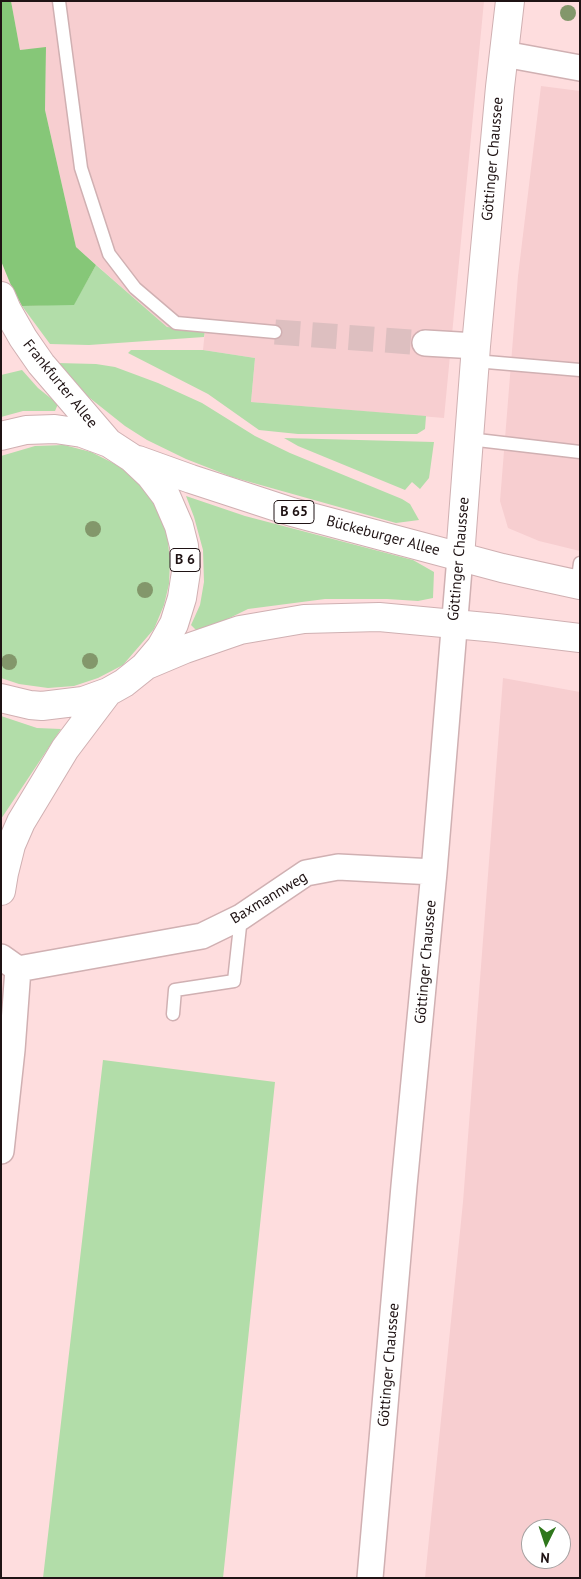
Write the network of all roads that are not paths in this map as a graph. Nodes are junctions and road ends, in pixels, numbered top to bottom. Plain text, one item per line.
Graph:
1 (59, 1) edge
2 (510, 1) edge
3 (504, 54) junction
4 (580, 68) edge
5 (1, 296) edge
6 (275, 332) tunnel mouth
7 (425, 343) tunnel mouth
8 (476, 353) junction
9 (580, 370) edge
10 (1, 436) edge
11 (469, 439) junction
12 (109, 443) junction
13 (580, 452) edge
14 (132, 458) junction
15 (460, 557) junction
16 (579, 578) edge
17 (454, 624) junction
18 (580, 638) edge
19 (144, 667) junction
20 (108, 692) junction
21 (1, 698) edge
22 (434, 872) junction
23 (1, 890) edge
24 (241, 918) junction
25 (10, 963) edge
26 (173, 1014) dead end
27 (1, 1151) edge
28 (370, 1578) edge

1 - 6 lane
2 - 3 main road, Göttinger Chaussee
3 - 4 street
3 - 8 main road, Göttinger Chaussee
5 - 12 main road, Frankfurter Allee / B 6
7 - 8 street
8 - 9 lane
8 - 11 main road, Göttinger Chaussee
10 - 12 main road, B 6
11 - 13 lane
11 - 15 main road, Göttinger Chaussee
12 - 14 main road, B 6
14 - 15 main road, Bückeburger Allee / B 65
14 - 19 main road, B 6
15 - 16 main road, Bückeburger Allee / B 65
15 - 17 street, Göttinger Chaussee
17 - 18 main road
17 - 19 main road
17 - 22 street, Göttinger Chaussee
19 - 20 main road, B 6
20 - 21 main road, B 6
20 - 23 main road, B 6
22 - 24 street, Baxmannweg
22 - 28 street, Göttinger Chaussee
24 - 25 street, Baxmannweg
24 - 26 lane
25 - 27 street

